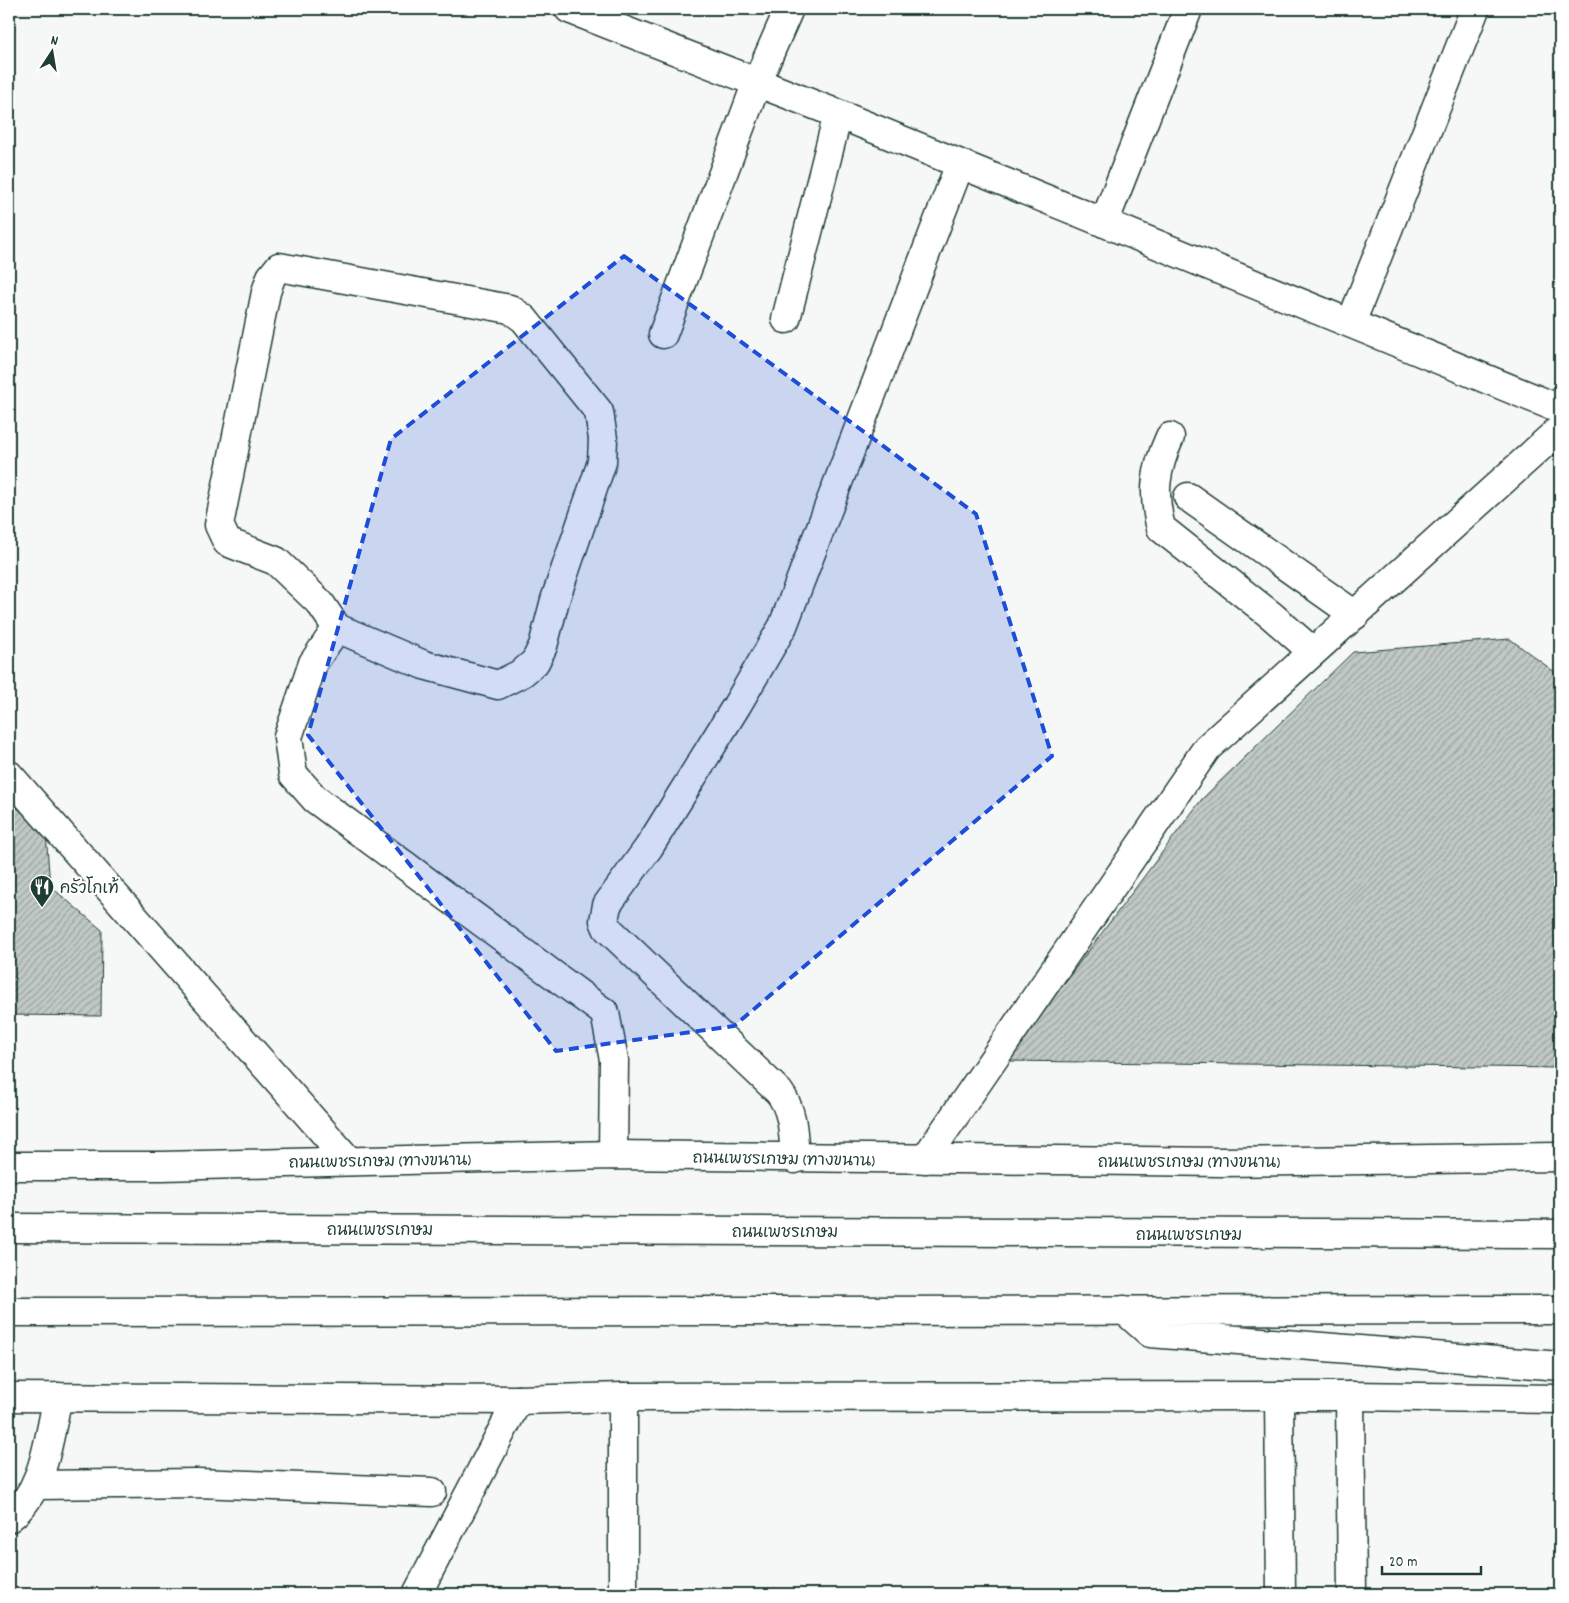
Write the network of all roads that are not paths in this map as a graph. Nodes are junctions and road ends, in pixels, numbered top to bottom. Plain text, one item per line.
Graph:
1 (568, 9) edge
2 (788, 9) edge
3 (1188, 9) edge
4 (1476, 9) edge
5 (757, 82) junction
6 (838, 114) junction
7 (960, 164) junction
8 (1104, 223) junction
9 (786, 319) dead end
10 (1351, 323) junction
11 (663, 334) dead end
12 (1560, 409) edge
13 (1560, 429) edge
14 (1170, 437) dead end
15 (1188, 497) dead end
16 (1355, 615) junction
17 (337, 628) junction
18 (1313, 652) junction
19 (9, 775) edge
20 (613, 1156) junction
21 (1560, 1157) edge
22 (795, 1158) junction
23 (925, 1159) junction
24 (349, 1161) junction
25 (9, 1166) edge
26 (9, 1228) edge
27 (1560, 1234) edge
28 (1124, 1310) junction
29 (1560, 1310) edge
30 (9, 1312) edge
31 (1560, 1366) edge
32 (1279, 1396) junction
33 (1350, 1396) junction
34 (58, 1397) junction
35 (623, 1397) junction
36 (9, 1398) edge
37 (1560, 1399) edge
38 (518, 1400) junction
39 (37, 1485) junction
40 (432, 1492) dead end
41 (9, 1518) edge
42 (422, 1592) edge
43 (623, 1594) edge
44 (1280, 1594) edge
45 (1352, 1594) edge

1 - 5 main road
2 - 5 main road
3 - 8 main road
4 - 10 main road
5 - 6 main road
5 - 11 main road
6 - 7 main road
6 - 9 main road
7 - 8 main road
7 - 22 main road
8 - 10 main road
10 - 12 main road
13 - 16 main road
14 - 18 main road
15 - 16 main road
16 - 18 main road
17 - 17 main road
17 - 20 main road
18 - 23 main road
19 - 24 main road
20 - 22 main road, ถนนเพชรเกษม (ทางขนาน)
20 - 24 main road, ถนนเพชรเกษม (ทางขนาน)
21 - 23 main road, ถนนเพชรเกษม (ทางขนาน)
22 - 23 main road, ถนนเพชรเกษม (ทางขนาน)
24 - 25 main road, ถนนเพชรเกษม (ทางขนาน)
26 - 27 main road, ถนนเพชรเกษม
28 - 29 main road
28 - 30 main road
28 - 31 main road
32 - 33 main road
32 - 35 main road
32 - 44 main road
33 - 37 main road
33 - 45 main road
34 - 36 main road
34 - 38 main road
34 - 39 main road
35 - 38 main road
35 - 43 main road
38 - 42 main road
39 - 40 main road
39 - 41 main road

